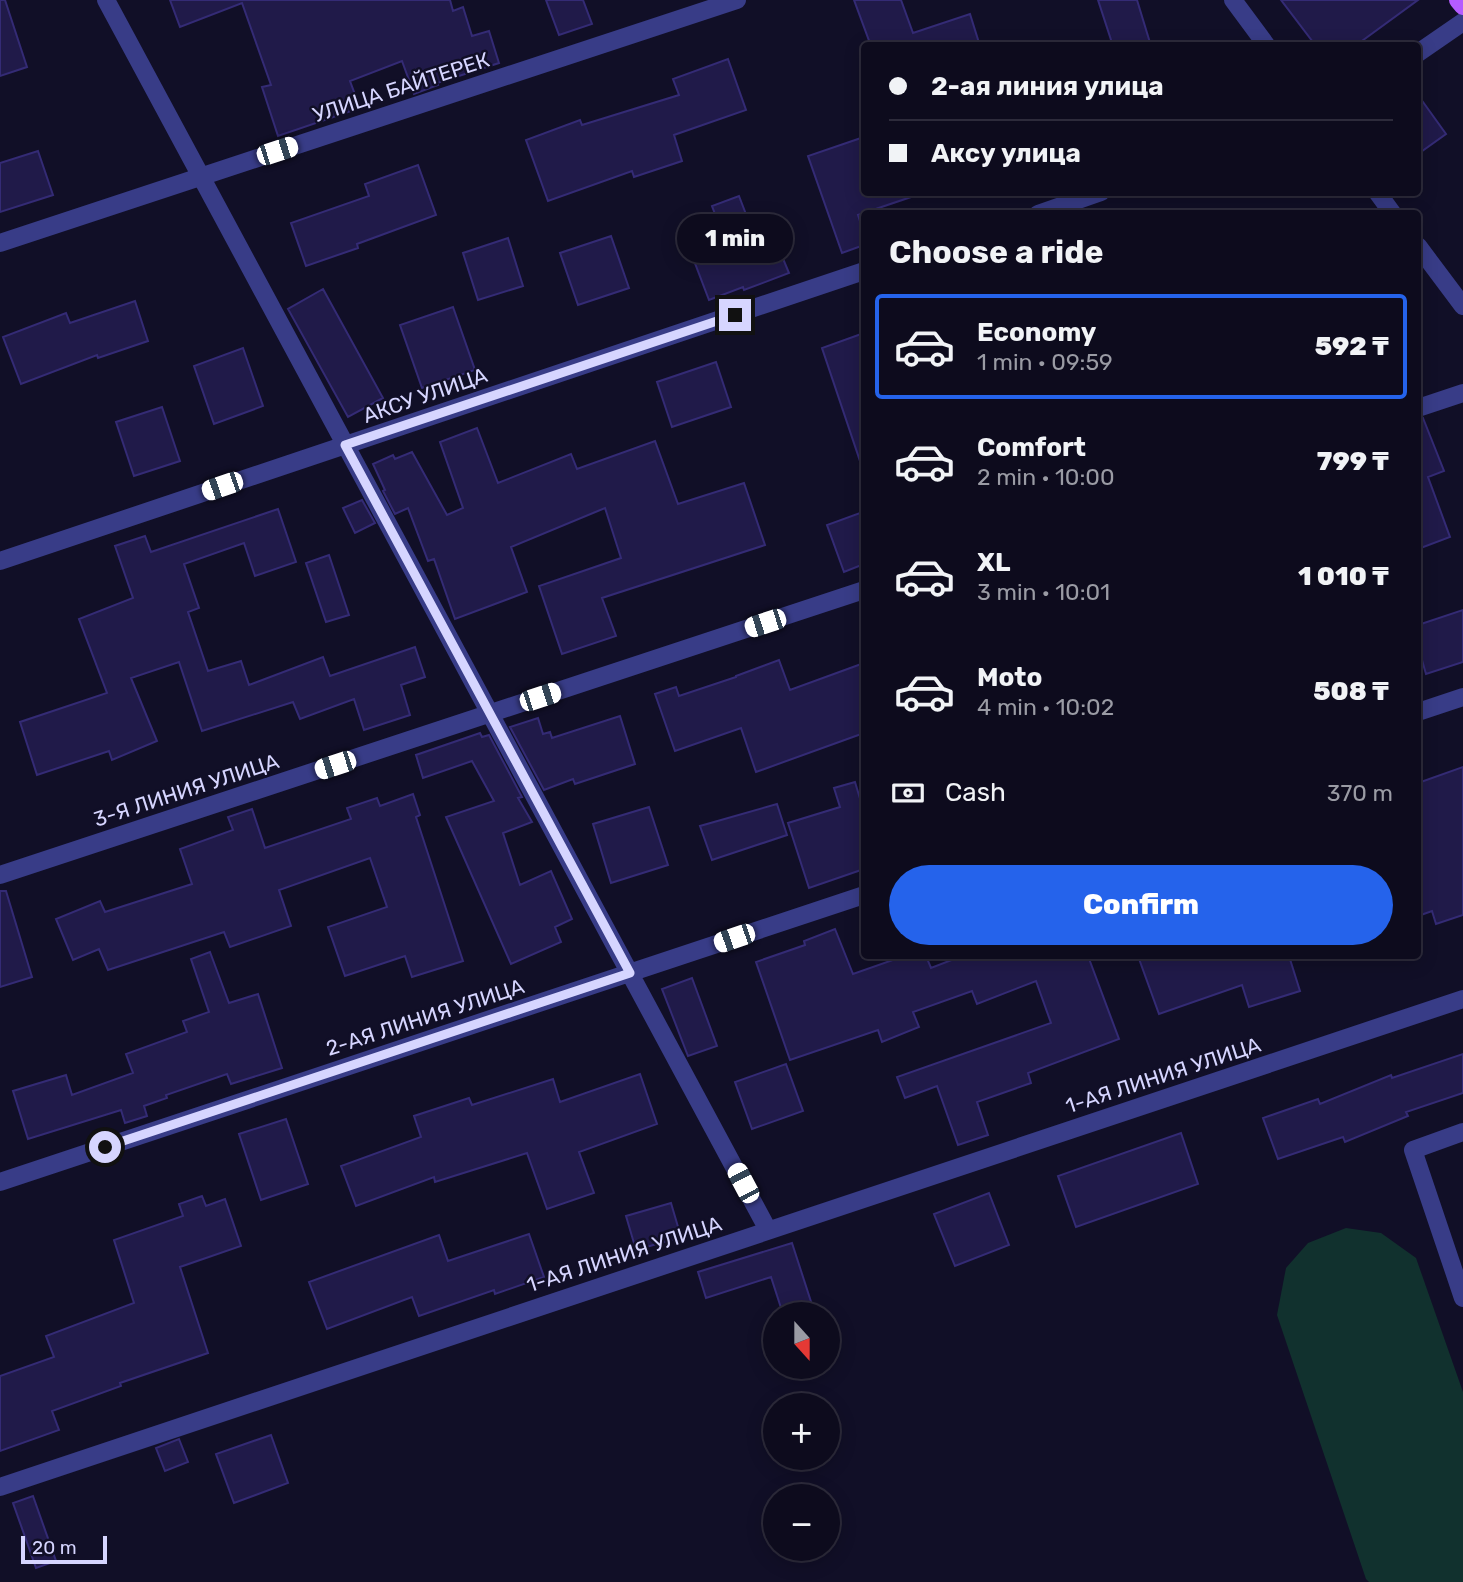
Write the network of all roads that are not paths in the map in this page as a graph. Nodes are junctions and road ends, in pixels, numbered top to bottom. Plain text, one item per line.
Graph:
1 (106, 0) edge
2 (737, 0) edge
3 (1233, 0) edge
4 (1458, 0) edge
5 (1463, 6) edge
6 (1463, 22) edge
7 (1264, 42) edge
8 (1421, 51) edge
9 (201, 177) junction
10 (1090, 196) edge
11 (1049, 210) edge
12 (0, 243) edge
13 (1421, 250) edge
14 (861, 272) edge
15 (1463, 306) edge
16 (1463, 393) edge
17 (1421, 407) edge
18 (345, 445) junction
19 (0, 561) edge
20 (861, 591) edge
21 (1463, 697) edge
22 (1421, 711) edge
23 (490, 714) junction
24 (0, 875) edge
25 (861, 896) edge
26 (630, 973) junction
27 (1463, 999) edge
28 (1463, 1132) edge
29 (0, 1182) edge
30 (768, 1230) junction
31 (1463, 1298) edge
32 (0, 1487) edge

1 - 9 street
2 - 9 street, УЛИЦА БАЙТЕРЕК
3 - 7 street
4 - 5 main road
6 - 8 street
9 - 12 street, УЛИЦА БАЙТЕРЕК
9 - 18 street
10 - 11 street
13 - 15 street
14 - 18 street, АКСУ УЛИЦА
16 - 17 street
18 - 19 street, АКСУ УЛИЦА
18 - 23 street
20 - 23 street, 3-Я ЛИНИЯ УЛИЦА
21 - 22 street
23 - 24 street, 3-Я ЛИНИЯ УЛИЦА
23 - 26 street
25 - 26 street, 2-АЯ ЛИНИЯ УЛИЦА
26 - 29 street, 2-АЯ ЛИНИЯ УЛИЦА
26 - 30 street
27 - 30 street, 1-АЯ ЛИНИЯ УЛИЦА
28 - 31 street
30 - 32 street, 1-АЯ ЛИНИЯ УЛИЦА

